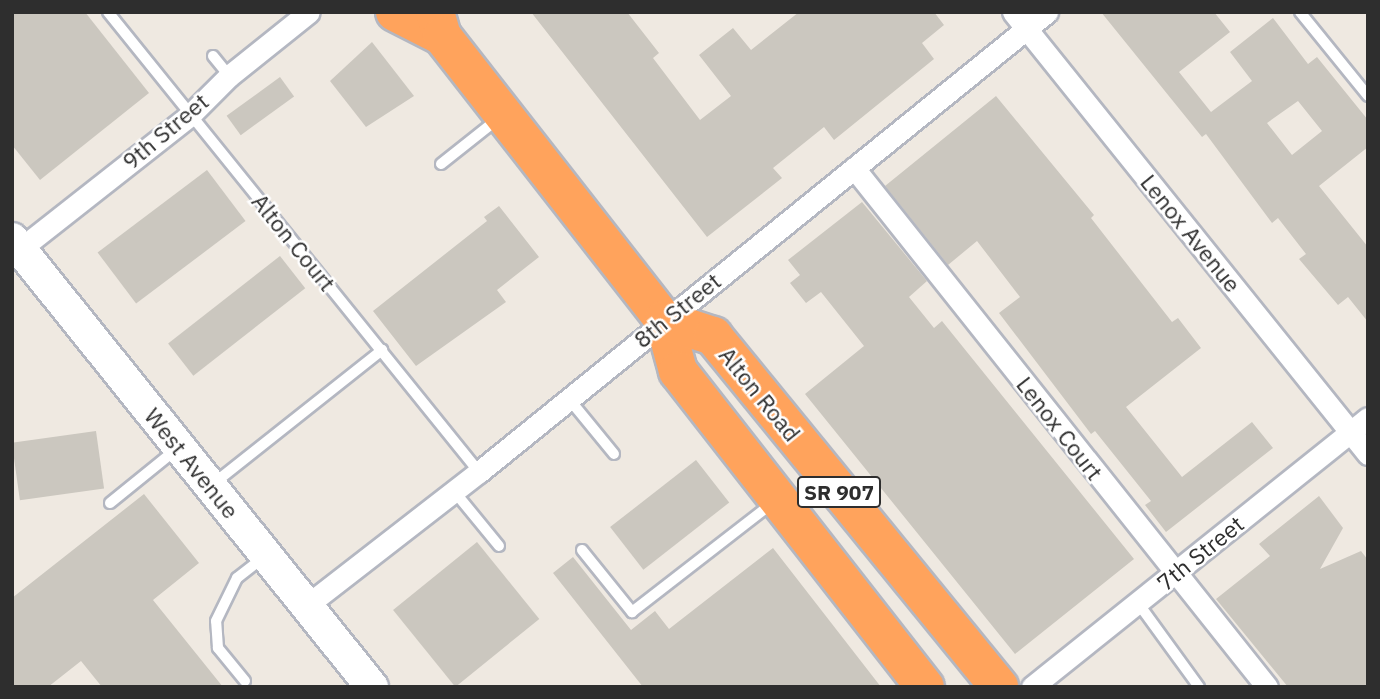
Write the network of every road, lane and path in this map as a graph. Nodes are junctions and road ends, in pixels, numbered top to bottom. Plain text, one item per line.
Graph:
1 (108, 12) edge
2 (309, 12) edge
3 (395, 12) edge
4 (1047, 12) edge
5 (1300, 12) edge
6 (1020, 21) edge
7 (439, 24) edge
8 (213, 56) dead end
9 (229, 76) junction
10 (1368, 96) edge
11 (190, 115) junction
12 (503, 116) junction
13 (441, 164) dead end
14 (855, 168) junction
15 (16, 244) edge
16 (664, 320) junction
17 (382, 350) junction
18 (569, 398) junction
19 (1368, 418) edge
20 (1350, 432) junction
21 (179, 447) junction
22 (614, 454) dead end
23 (1368, 454) edge
24 (479, 472) junction
25 (210, 486) junction
26 (454, 491) junction
27 (779, 498) junction
28 (110, 503) dead end
29 (499, 546) dead end
30 (582, 550) dead end
31 (266, 555) junction
32 (1175, 574) junction
33 (1138, 603) junction
34 (306, 606) junction
35 (245, 681) dead end
36 (372, 687) edge
37 (925, 687) edge
38 (966, 687) edge
39 (999, 687) edge
40 (1032, 687) edge
41 (1199, 687) edge
42 (1267, 687) edge

1 - 11 lane, Alton Court
2 - 9 street, 9th Street
3 - 7 highway, SR 907
4 - 6 street, 8th Street
5 - 10 lane
6 - 14 street, 8th Street
6 - 20 street, Lenox Avenue
7 - 12 highway, SR 907
8 - 9 lane
9 - 11 street, 9th Street
11 - 15 street, 9th Street
11 - 17 lane, Alton Court
12 - 13 lane
12 - 16 highway, SR 907
14 - 16 street, 8th Street
14 - 32 street, Lenox Court
15 - 21 street, West Avenue
16 - 18 street, 8th Street
16 - 27 highway, SR 907
16 - 38 highway
16 - 39 highway, Alton Road / SR 907
17 - 24 lane, Alton Court
17 - 25 lane
18 - 22 lane
18 - 24 street, 8th Street
19 - 20 street, 7th Street
20 - 23 street, Lenox Avenue
20 - 32 street, 7th Street
21 - 25 street, West Avenue
21 - 28 lane
24 - 26 street, 8th Street
25 - 31 street, West Avenue
26 - 29 lane
26 - 34 street, 8th Street
27 - 30 lane
27 - 37 highway, SR 907
31 - 34 street, West Avenue
31 - 35 lane
32 - 33 street, 7th Street
32 - 42 street, Lenox Court
33 - 40 street, 7th Street
33 - 41 lane
34 - 36 street, West Avenue

